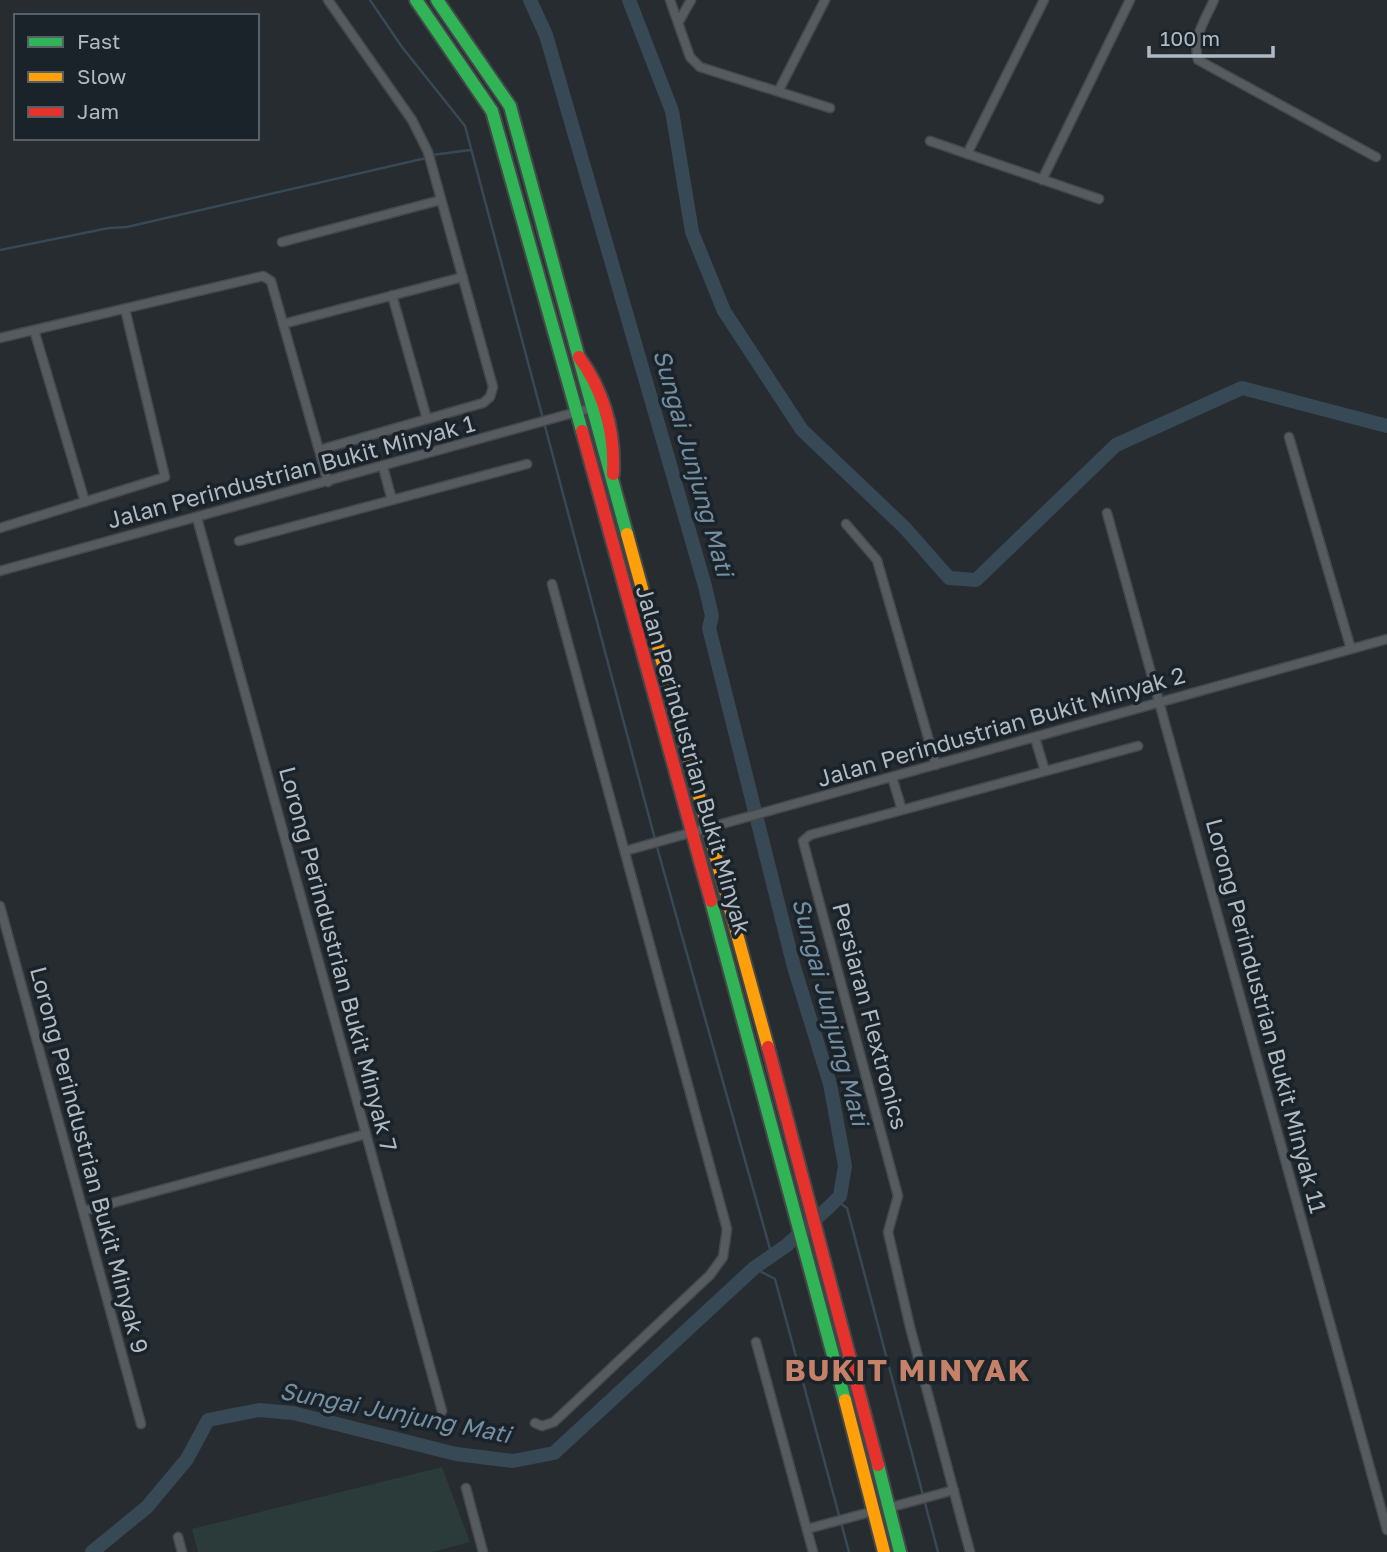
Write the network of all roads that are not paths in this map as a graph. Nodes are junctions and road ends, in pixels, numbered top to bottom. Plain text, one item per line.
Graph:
1 (328, 0) edge
2 (416, 0) edge
3 (438, 0) edge
4 (670, 0) edge
5 (691, 0) edge
6 (825, 0) edge
7 (1044, 0) edge
8 (1130, 0) edge
9 (1214, 0) edge
10 (678, 23) junction
11 (779, 90) junction
12 (830, 108) dead end
13 (930, 141) dead end
14 (967, 154) junction
15 (1376, 157) dead end
16 (1042, 180) junction
17 (1099, 199) dead end
18 (441, 200) junction
19 (282, 242) dead end
20 (463, 277) junction
21 (392, 295) junction
22 (125, 309) junction
23 (283, 324) junction
24 (34, 330) junction
25 (0, 338) edge
26 (577, 354) junction
27 (591, 408) junction
28 (575, 413) junction
29 (427, 419) junction
30 (1289, 437) dead end
31 (319, 450) junction
32 (527, 464) dead end
33 (383, 467) junction
34 (328, 482) junction
35 (612, 484) junction
36 (392, 499) junction
37 (85, 502) junction
38 (1107, 513) dead end
39 (197, 518) junction
40 (846, 524) dead end
41 (0, 528) edge
42 (239, 541) dead end
43 (0, 571) edge
44 (552, 584) dead end
45 (1387, 639) edge
46 (1351, 649) junction
47 (1160, 702) junction
48 (1035, 738) junction
49 (1138, 746) dead end
50 (936, 765) junction
51 (1045, 771) junction
52 (892, 777) junction
53 (902, 810) junction
54 (708, 828) junction
55 (691, 832) junction
56 (625, 850) junction
57 (0, 906) edge
58 (366, 1134) junction
59 (83, 1211) junction
60 (756, 1342) dead end
61 (442, 1411) dead end
62 (535, 1423) dead end
63 (141, 1424) dead end
64 (466, 1488) dead end
65 (954, 1490) junction
66 (888, 1508) junction
67 (874, 1511) junction
68 (807, 1529) junction
69 (1387, 1530) edge
70 (178, 1537) dead end
71 (182, 1552) edge
72 (482, 1552) edge
73 (813, 1552) edge
74 (884, 1552) edge
75 (900, 1552) edge
76 (970, 1552) edge

1 - 18 street
2 - 28 main road, Jalan Perindustrian Bukit Minyak
3 - 26 main road, Jalan Perindustrian Bukit Minyak
4 - 10 street
5 - 10 street
6 - 11 street
7 - 14 street
8 - 16 street
9 - 15 street
10 - 11 street
11 - 12 street
13 - 14 street
14 - 16 street
16 - 17 street
18 - 19 street
18 - 20 street
20 - 21 street
20 - 29 street
21 - 23 street
21 - 29 street
22 - 23 street
22 - 24 street
22 - 37 street
23 - 31 street
24 - 25 street
24 - 37 street
26 - 27 main road, Jalan Perindustrian Bukit Minyak
26 - 35 main road
27 - 28 street, Jalan Perindustrian Bukit Minyak 1
27 - 35 main road, Jalan Perindustrian Bukit Minyak
28 - 33 street, Jalan Perindustrian Bukit Minyak 1
28 - 55 main road, Jalan Perindustrian Bukit Minyak
29 - 31 street
30 - 46 street
31 - 34 street
32 - 36 street
33 - 34 street, Jalan Perindustrian Bukit Minyak 1
33 - 36 street
34 - 39 street, Jalan Perindustrian Bukit Minyak 1
35 - 54 main road, Jalan Perindustrian Bukit Minyak
36 - 42 street
37 - 41 street
38 - 47 street, Lorong Perindustrian Bukit Minyak 11
39 - 43 street, Jalan Perindustrian Bukit Minyak 1
39 - 58 street, Lorong Perindustrian Bukit Minyak 7
40 - 50 street
44 - 56 street
45 - 46 street, Jalan Perindustrian Bukit Minyak 2
46 - 47 street, Jalan Perindustrian Bukit Minyak 2
47 - 48 street, Jalan Perindustrian Bukit Minyak 2
47 - 69 street, Lorong Perindustrian Bukit Minyak 11
48 - 50 street, Jalan Perindustrian Bukit Minyak 2
48 - 51 street
49 - 51 street, Persiaran Flextronics
50 - 52 street, Jalan Perindustrian Bukit Minyak 2
51 - 53 street, Persiaran Flextronics
52 - 53 street
52 - 54 street, Jalan Perindustrian Bukit Minyak 2
53 - 65 street, Persiaran Flextronics
54 - 55 street, Jalan Perindustrian Bukit Minyak 2
54 - 66 main road, Jalan Perindustrian Bukit Minyak
55 - 56 street, Jalan Perindustrian Bukit Minyak 2
55 - 67 main road, Jalan Perindustrian Bukit Minyak
56 - 62 street
57 - 59 street, Lorong Perindustrian Bukit Minyak 9
58 - 59 street
58 - 61 street, Lorong Perindustrian Bukit Minyak 7
59 - 63 street, Lorong Perindustrian Bukit Minyak 9
60 - 68 street
64 - 72 street
65 - 66 street
65 - 76 street
66 - 75 main road, Jalan Perindustrian Bukit Minyak
67 - 68 street
67 - 74 main road, Jalan Perindustrian Bukit Minyak
68 - 73 street
70 - 71 street

